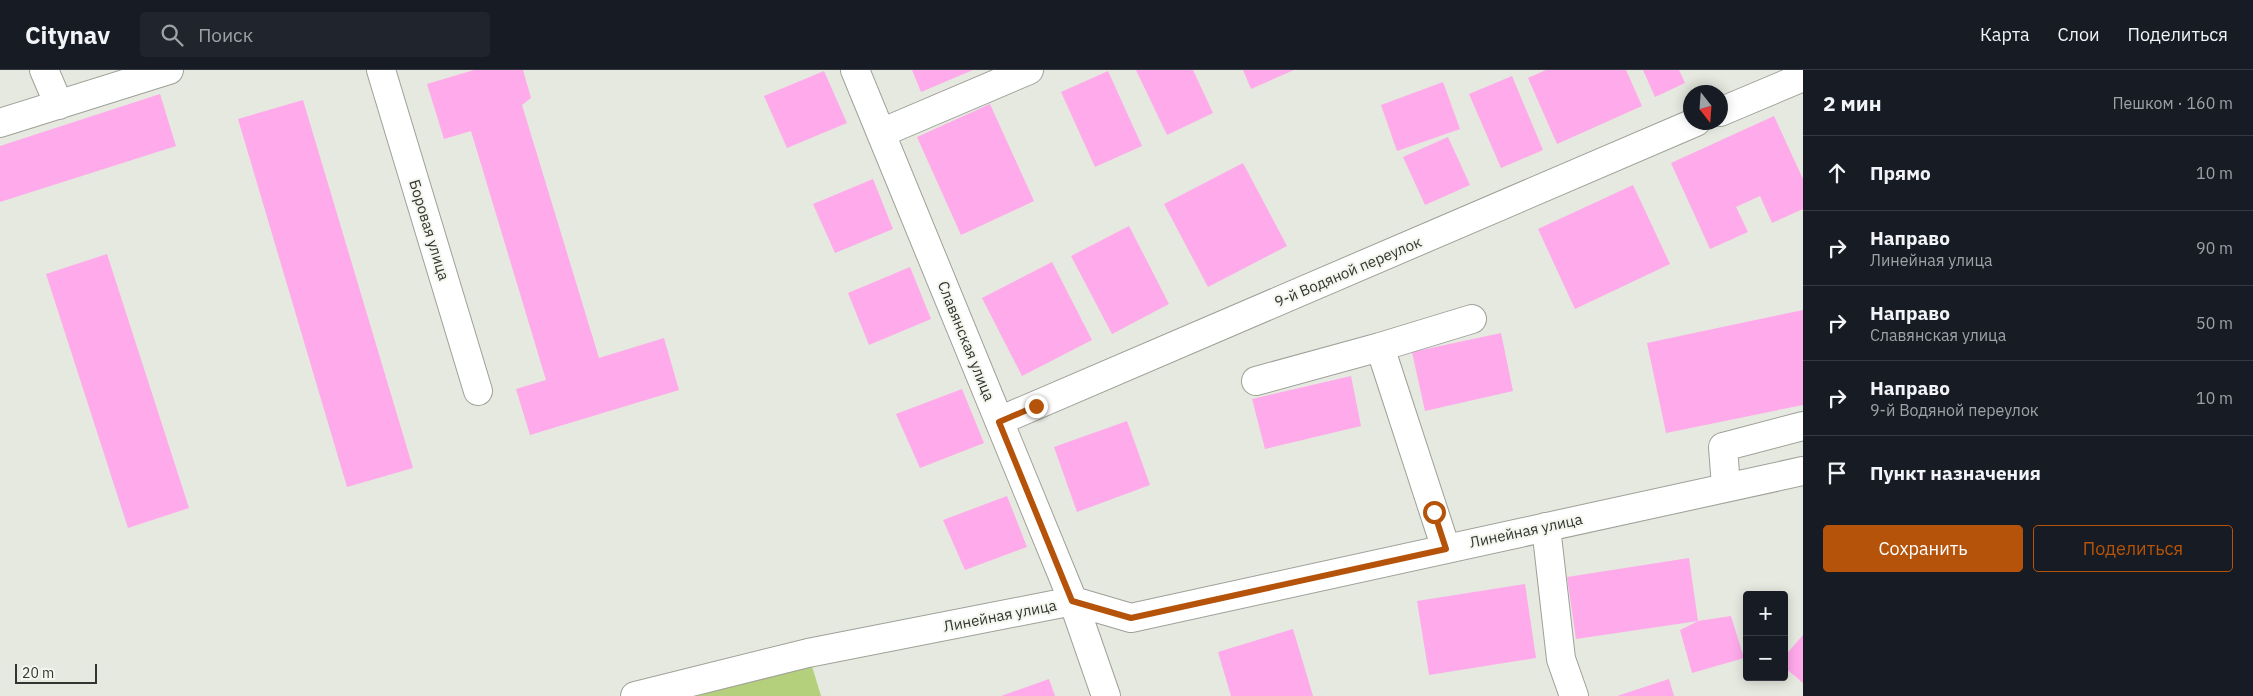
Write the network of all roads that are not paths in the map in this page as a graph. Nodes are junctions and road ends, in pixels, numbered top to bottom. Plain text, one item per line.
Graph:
1 (44, 70) edge
2 (169, 70) edge
3 (381, 70) edge
4 (855, 70) edge
5 (1029, 70) edge
6 (1803, 77) edge
7 (59, 105) junction
8 (1728, 109) edge
9 (0, 123) edge
10 (1683, 128) edge
11 (881, 133) junction
12 (1472, 319) dead end
13 (1380, 347) junction
14 (1256, 381) dead end
15 (478, 391) dead end
16 (999, 422) junction
17 (1803, 426) edge
18 (1803, 471) edge
19 (1726, 487) junction
20 (1546, 527) junction
21 (1446, 549) junction
22 (1072, 601) junction
23 (635, 696) edge
24 (1106, 696) edge
25 (1574, 696) edge

1 - 7 street
2 - 7 street
3 - 15 street, Боровая улица
4 - 11 street, Славянская улица
5 - 11 street
6 - 8 street
7 - 9 street
10 - 16 street, 9-й Водяной переулок
11 - 16 street, Славянская улица
12 - 13 street
13 - 14 street
13 - 21 street
16 - 22 street, Славянская улица
17 - 19 street
18 - 19 street, Линейная улица
19 - 20 street, Линейная улица
20 - 21 street, Линейная улица
20 - 25 street
21 - 22 street, Линейная улица
22 - 23 street, Линейная улица
22 - 24 street, Славянская улица

